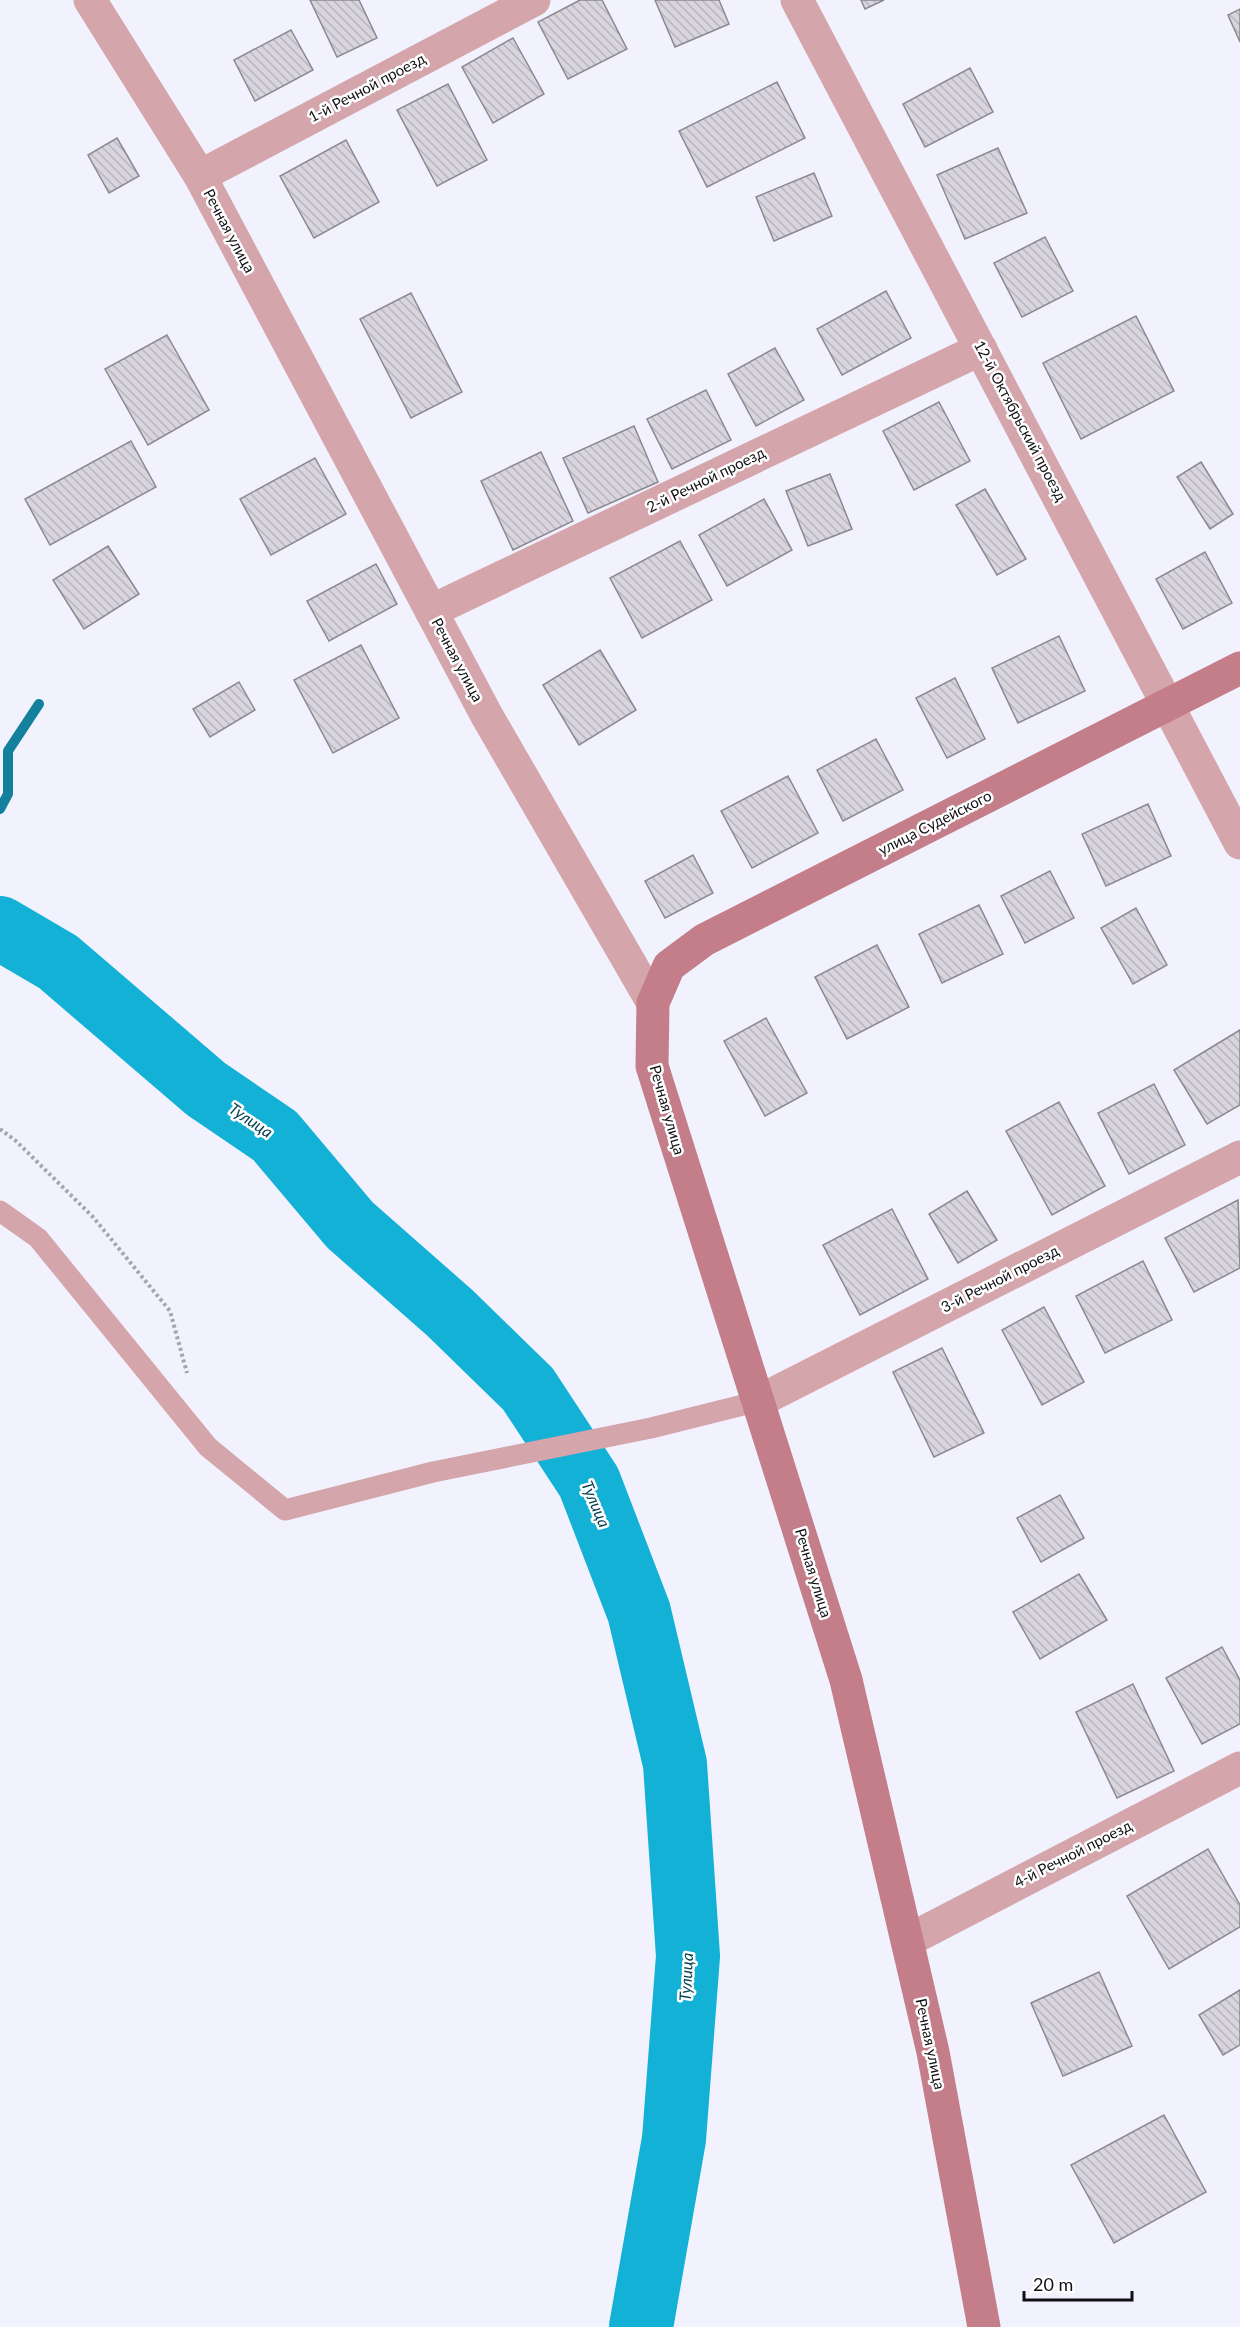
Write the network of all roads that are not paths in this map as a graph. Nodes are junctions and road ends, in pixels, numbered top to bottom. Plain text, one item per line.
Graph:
1 (90, 0) edge
2 (534, 0) edge
3 (797, 0) edge
4 (200, 176) junction
5 (981, 349) junction
6 (431, 611) junction
7 (1240, 668) edge
8 (1169, 705) junction
9 (1240, 843) edge
10 (653, 1003) junction
11 (1240, 1156) edge
12 (0, 1211) edge
13 (759, 1401) junction
14 (1240, 1768) edge
15 (907, 1941) junction
16 (984, 2327) edge

1 - 4 street, Речная улица
2 - 4 street, 1-й Речной проезд
3 - 5 street, 12-й Октябрьский проезд
4 - 6 street, Речная улица
5 - 6 street, 2-й Речной проезд
5 - 8 street, 12-й Октябрьский проезд
6 - 10 street, Речная улица
7 - 8 street, улица Судейского
8 - 9 street, 12-й Октябрьский проезд
8 - 10 street, улица Судейского
10 - 13 street, Речная улица
11 - 13 street, 3-й Речной проезд
12 - 13 lane
13 - 15 street, Речная улица
14 - 15 street, 4-й Речной проезд
15 - 16 street, Речная улица

